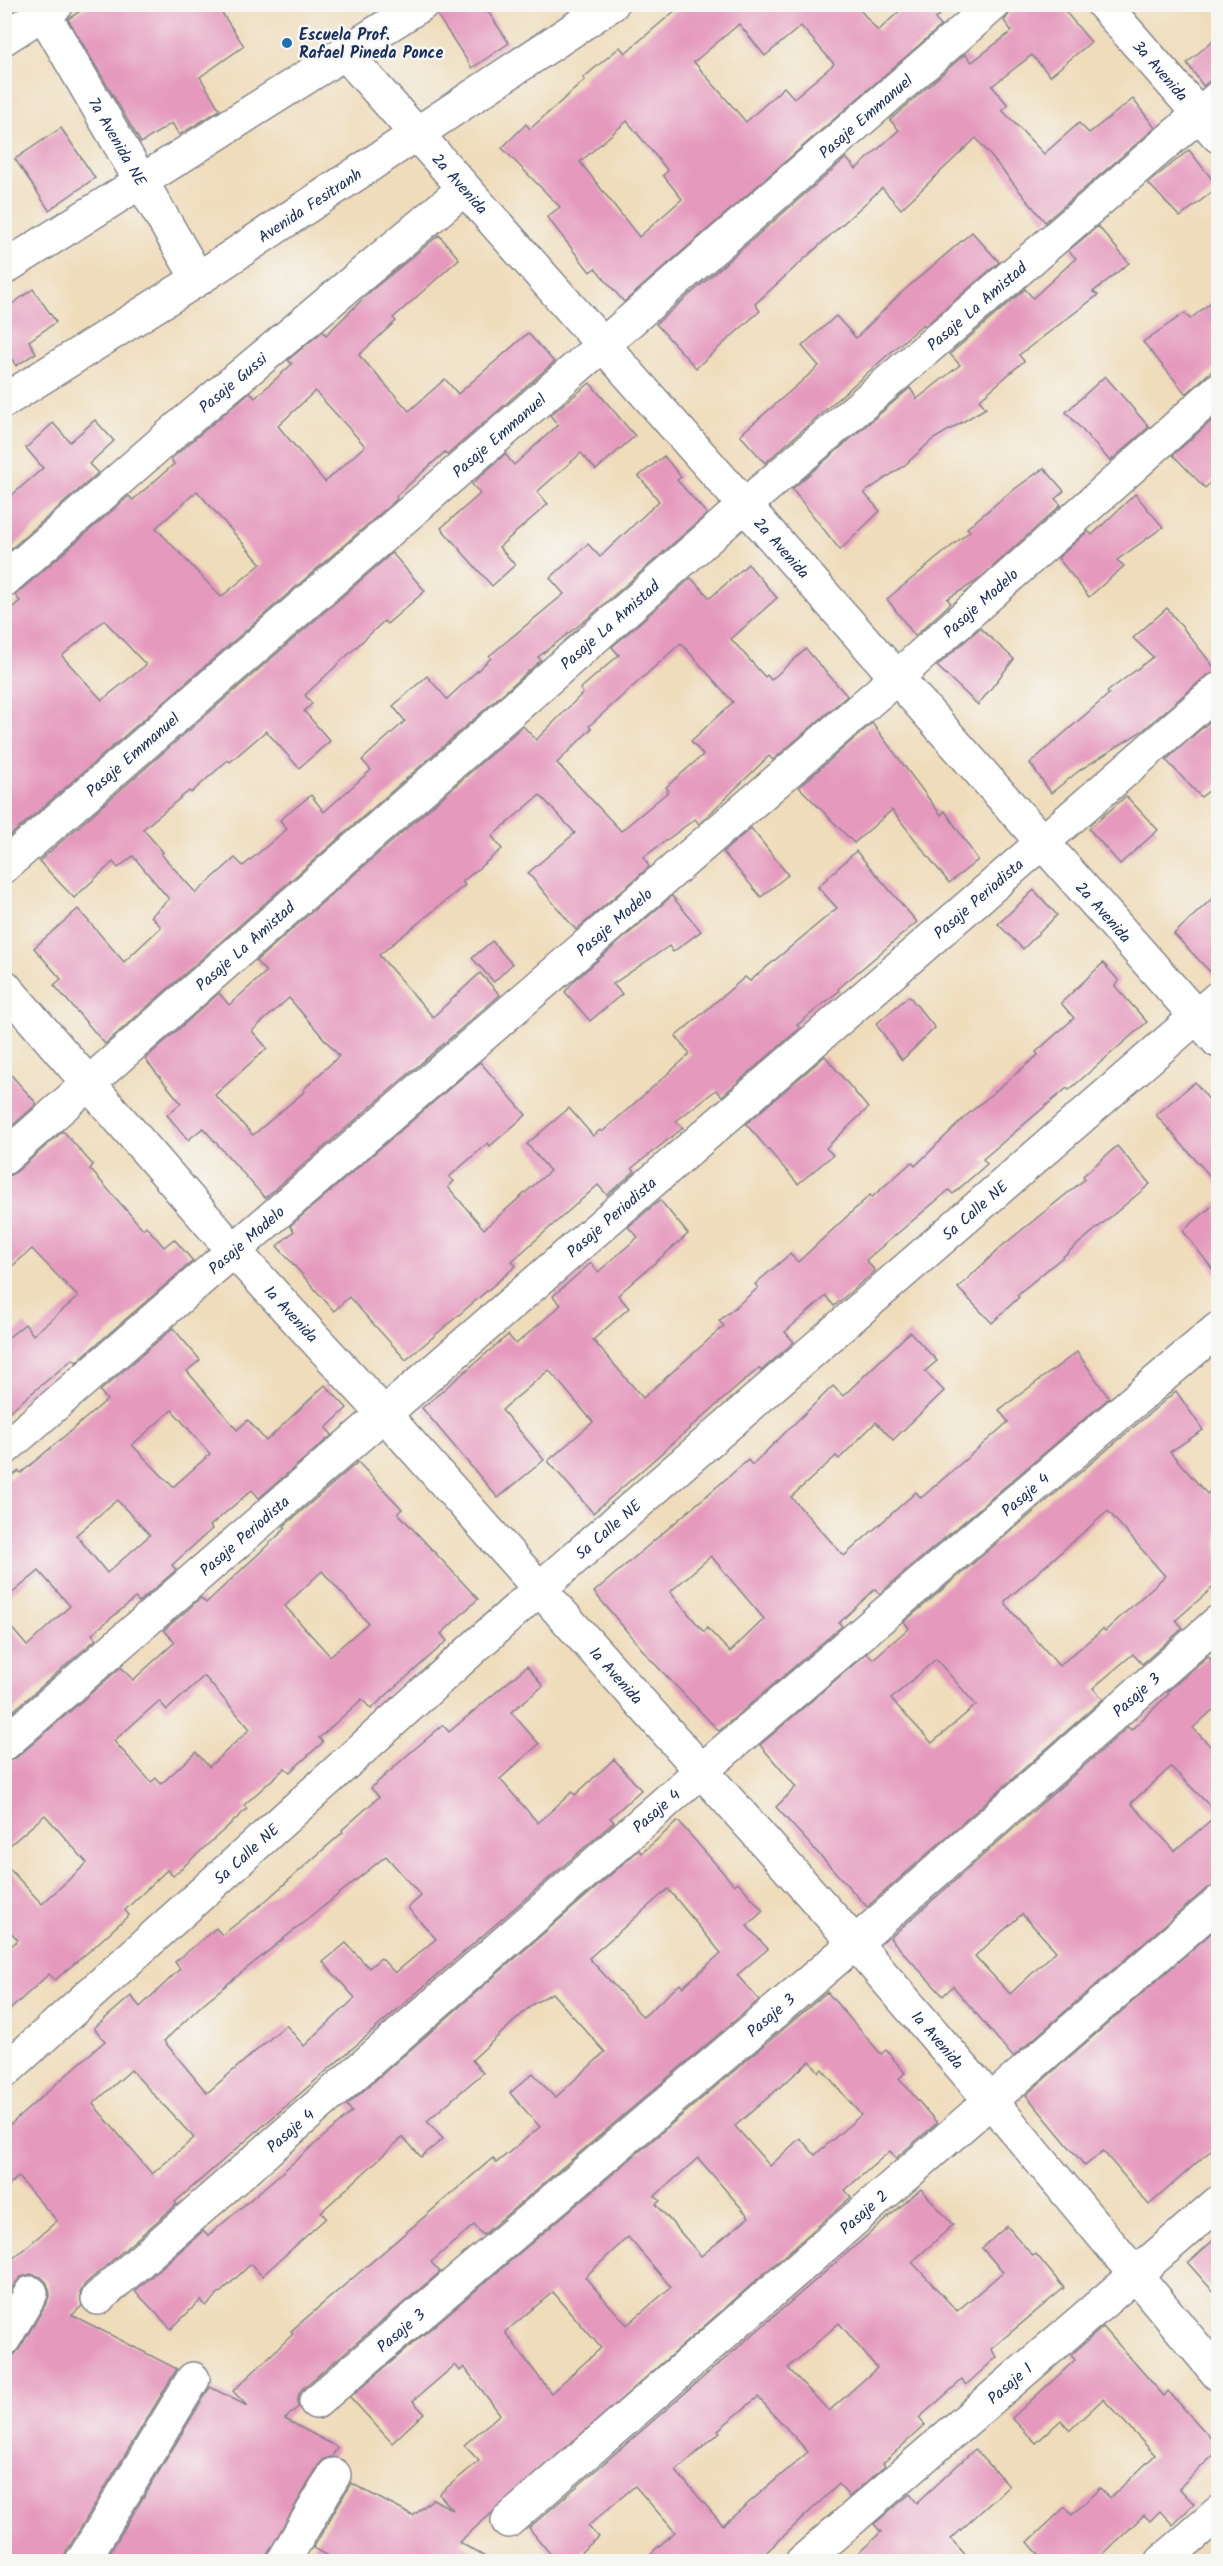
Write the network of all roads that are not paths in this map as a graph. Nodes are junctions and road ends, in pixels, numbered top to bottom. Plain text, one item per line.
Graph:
1 (422, 4) edge
2 (612, 4) edge
3 (994, 4) edge
4 (1103, 4) edge
5 (46, 7) edge
6 (4, 38) edge
7 (345, 53) junction
8 (1212, 116) edge
9 (416, 134) junction
10 (141, 182) junction
11 (464, 189) junction
12 (4, 268) edge
13 (198, 279) junction
14 (603, 347) junction
15 (1218, 390) edge
16 (4, 401) edge
17 (744, 506) junction
18 (4, 580) edge
19 (896, 678) junction
20 (1218, 690) edge
21 (1043, 844) junction
22 (4, 866) edge
23 (4, 986) edge
24 (1208, 1007) edge
25 (1218, 1041) edge
26 (90, 1084) junction
27 (4, 1158) edge
28 (233, 1250) junction
29 (1218, 1329) edge
30 (383, 1413) junction
31 (4, 1449) edge
32 (539, 1589) junction
33 (1218, 1622) edge
34 (4, 1744) edge
35 (701, 1771) junction
36 (1218, 1903) edge
37 (855, 1943) junction
38 (4, 2072) edge
39 (991, 2101) junction
40 (1218, 2203) edge
41 (1136, 2274) junction
42 (31, 2293) dead end
43 (98, 2298) dead end
44 (4, 2338) edge
45 (1218, 2374) edge
46 (193, 2379) dead end
47 (316, 2402) dead end
48 (334, 2475) dead end
49 (1218, 2513) edge
50 (508, 2521) dead end
51 (82, 2562) edge
52 (283, 2562) edge
53 (802, 2562) edge
54 (1162, 2562) edge

1 - 7 street
2 - 9 street, Avenida Fesitranh
3 - 14 street, Pasaje Emmanuel
4 - 8 street, 3a Avenida
5 - 6 street
5 - 10 street, 7a Avenida NE
7 - 9 street, 2a Avenida
7 - 10 street
8 - 17 street, Pasaje La Amistad
9 - 11 street, 2a Avenida
9 - 13 street, Avenida Fesitranh
10 - 12 street
10 - 13 street, 7a Avenida NE
11 - 14 street, 2a Avenida
11 - 18 street, Pasaje Gussi
13 - 16 street, Avenida Fesitranh
14 - 17 street, 2a Avenida
14 - 22 street, Pasaje Emmanuel
15 - 19 street, Pasaje Modelo
17 - 19 street, 2a Avenida
17 - 26 street, Pasaje La Amistad
19 - 21 street, 2a Avenida
19 - 28 street, Pasaje Modelo
20 - 21 street, Pasaje Periodista
21 - 24 street, 2a Avenida
21 - 30 street, Pasaje Periodista
23 - 26 street, 1a Avenida
24 - 25 street, 2a Avenida
24 - 32 street, 5a Calle NE
26 - 27 street, Pasaje La Amistad
26 - 28 street, 1a Avenida
28 - 30 street, 1a Avenida
28 - 31 street, Pasaje Modelo
29 - 35 street, Pasaje 4
30 - 32 street, 1a Avenida
30 - 34 street, Pasaje Periodista
32 - 35 street, 1a Avenida
32 - 38 street, 5a Calle NE
33 - 37 street, Pasaje 3
35 - 37 street, 1a Avenida
35 - 43 street, Pasaje 4
36 - 39 street, Pasaje 2
37 - 39 street, 1a Avenida
37 - 47 street, Pasaje 3
39 - 41 street, 1a Avenida
39 - 50 street, Pasaje 2
40 - 41 street, Pasaje 1
41 - 45 street, 1a Avenida
41 - 53 street, Pasaje 1
42 - 44 street
46 - 51 street
48 - 52 street
49 - 54 street

